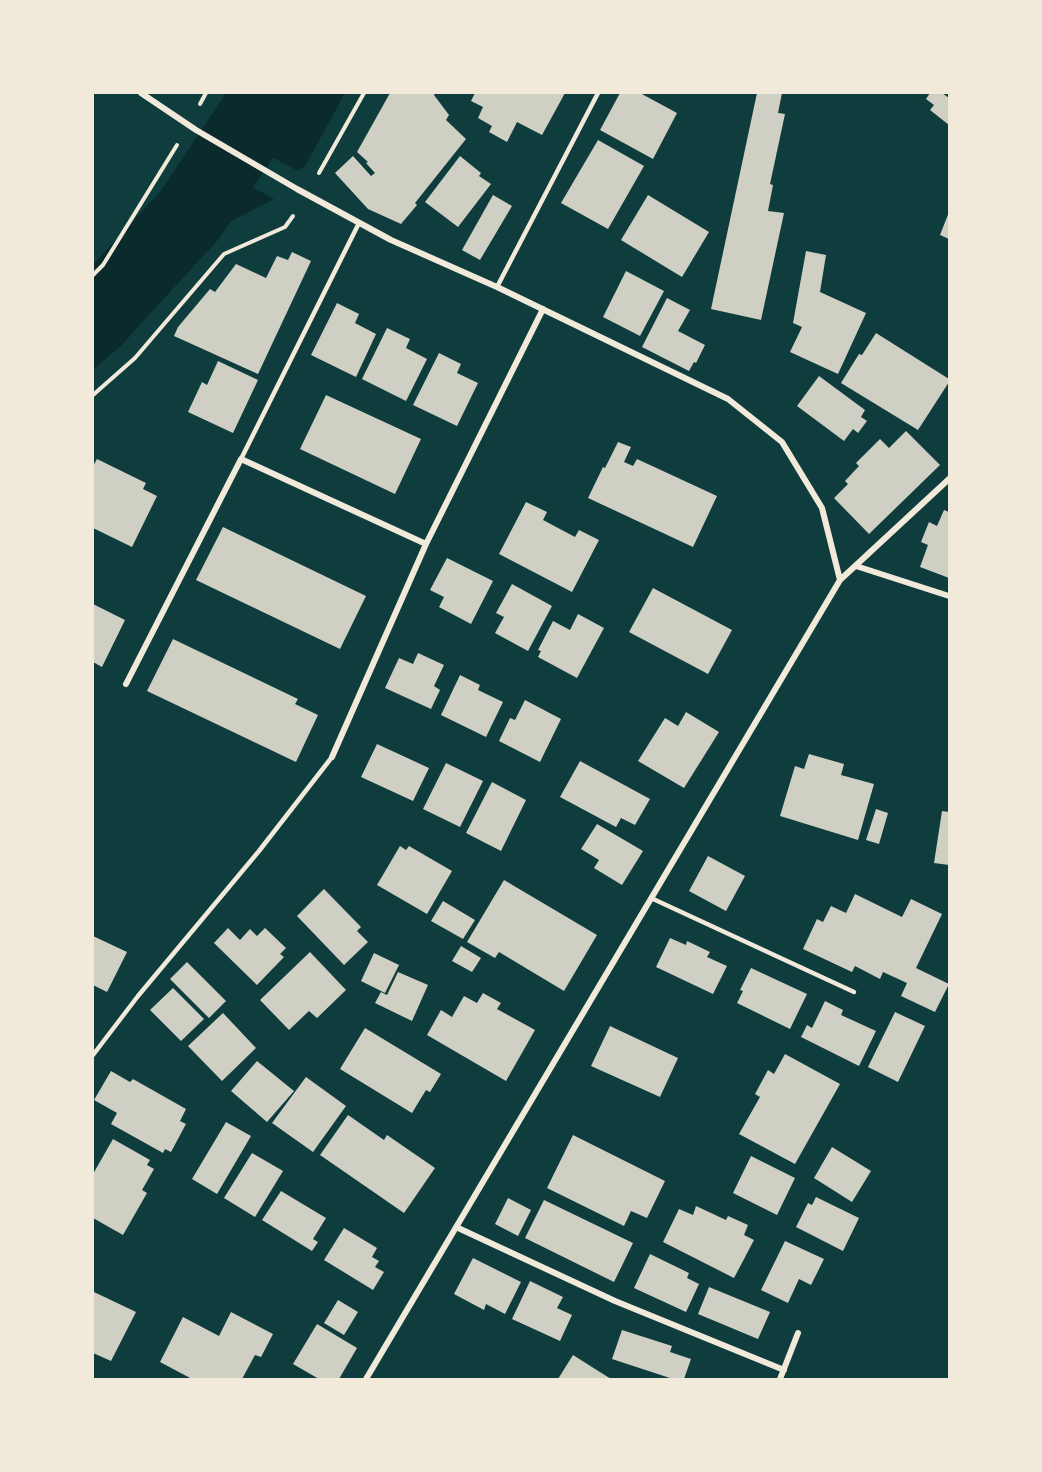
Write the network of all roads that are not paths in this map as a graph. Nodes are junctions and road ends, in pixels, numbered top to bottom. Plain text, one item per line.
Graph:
1 (141, 93) edge
2 (598, 93) edge
3 (360, 223) junction
4 (497, 287) junction
5 (543, 309) junction
6 (241, 459) junction
7 (949, 479) edge
8 (426, 544) junction
9 (856, 566) junction
10 (840, 580) junction
11 (949, 596) edge
12 (126, 684) dead end
13 (332, 757) joint
14 (651, 898) junction
15 (854, 992) dead end
16 (93, 1055) edge
17 (456, 1227) junction
18 (798, 1333) dead end
19 (784, 1370) junction
20 (366, 1379) edge
21 (780, 1379) edge

1 - 3 street
2 - 4 lane
3 - 4 street
3 - 6 lane
4 - 5 street
5 - 8 street
5 - 10 street
6 - 8 street
6 - 12 street
7 - 9 street
8 - 13 street
9 - 10 street
9 - 11 street
10 - 14 street
13 - 16 lane
14 - 15 lane
14 - 17 street
17 - 19 street
17 - 20 street
18 - 19 street
19 - 21 street

